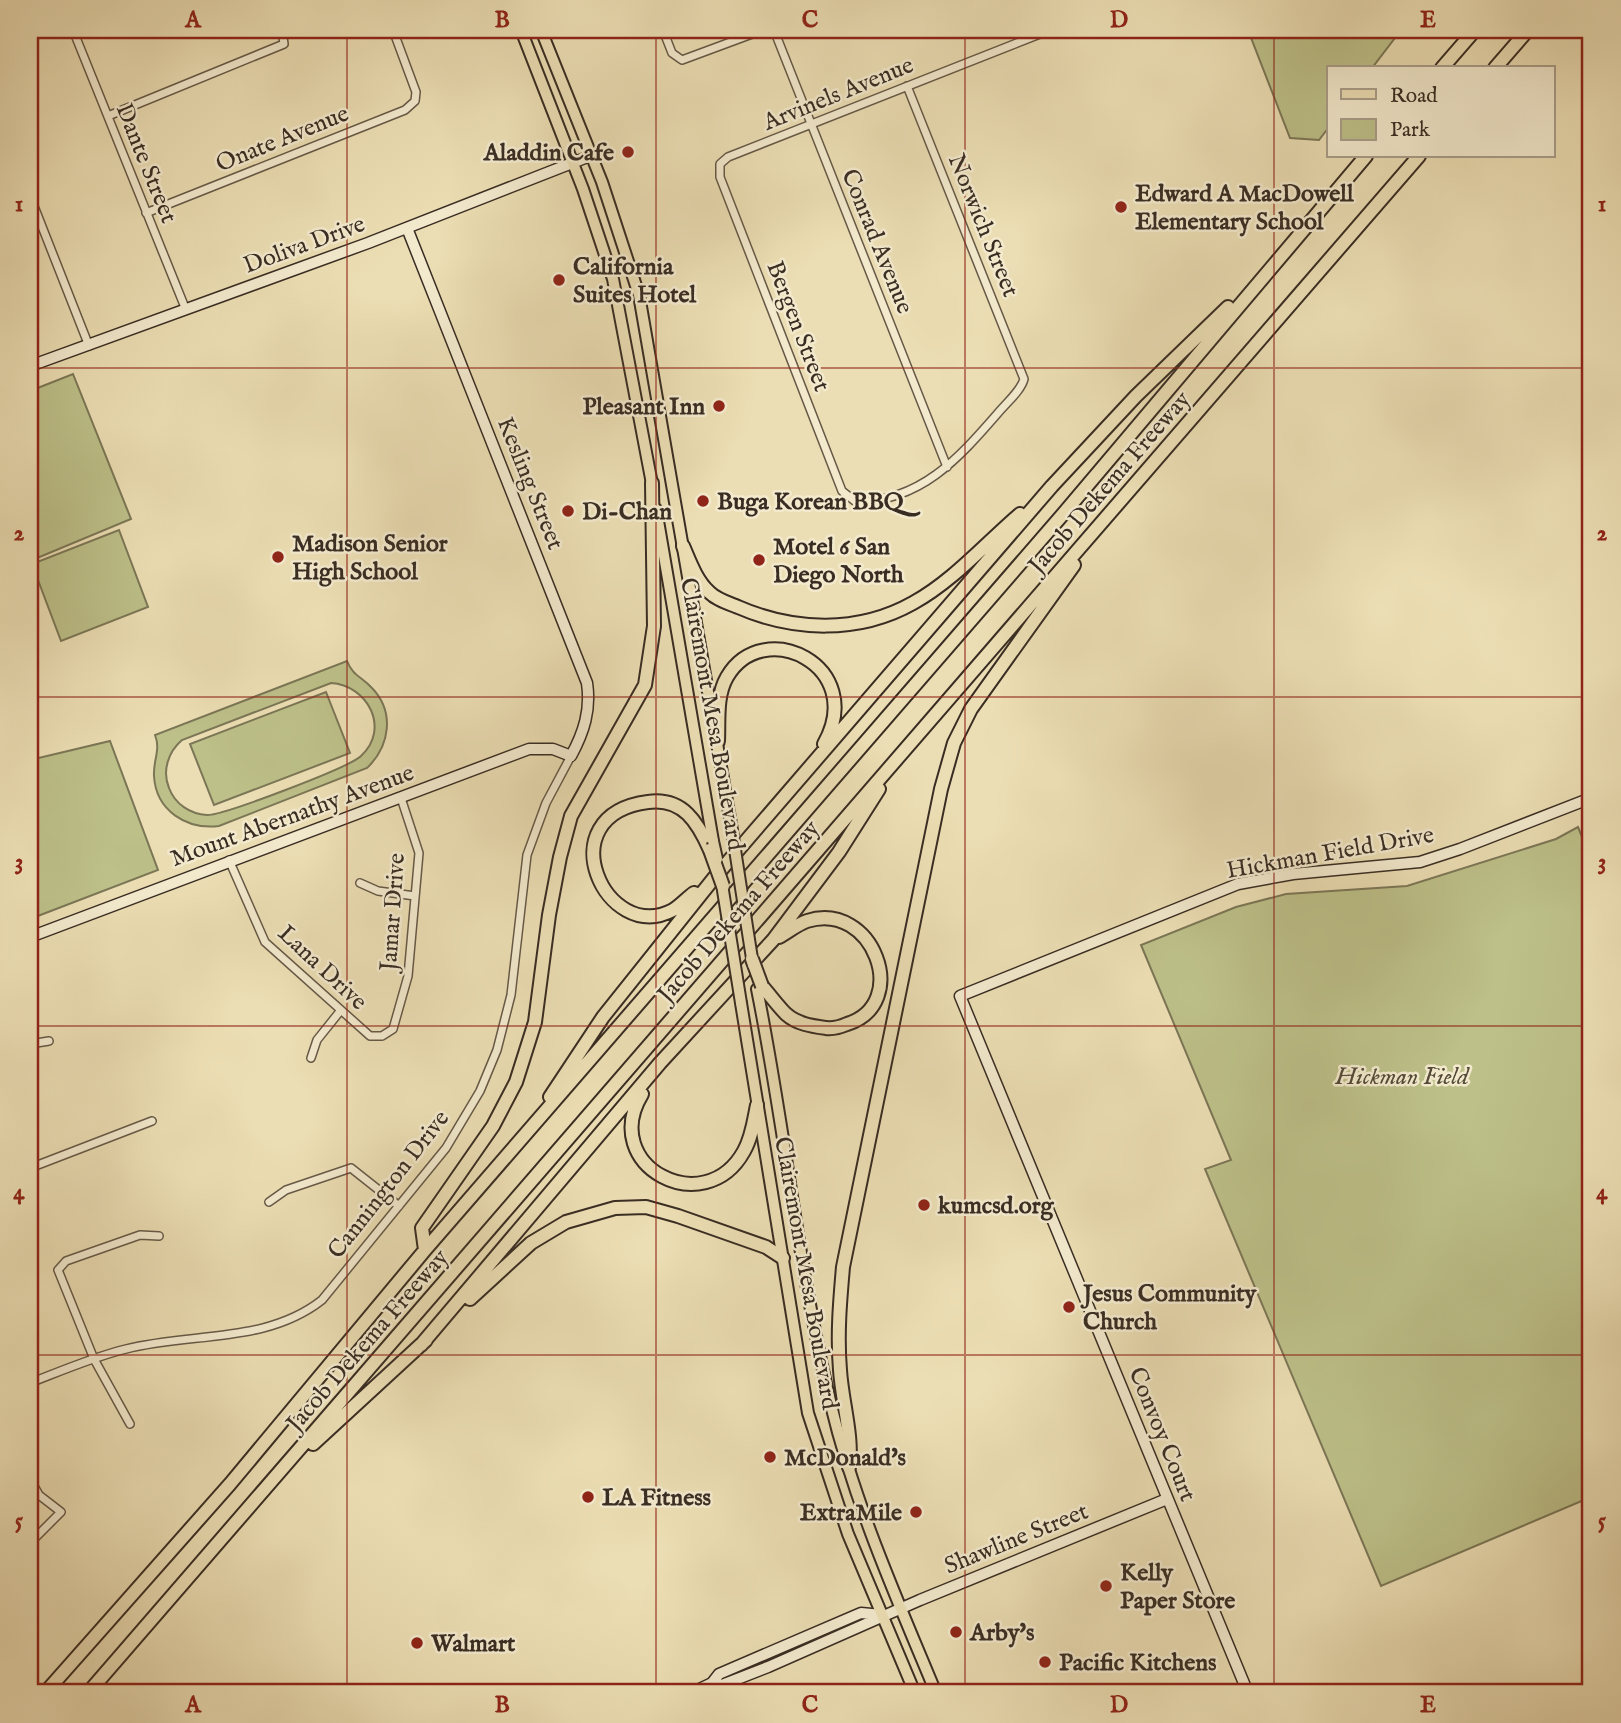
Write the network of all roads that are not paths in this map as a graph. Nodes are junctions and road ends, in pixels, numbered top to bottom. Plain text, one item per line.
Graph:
1 (73, 30) edge
2 (282, 30) edge
3 (393, 30) edge
4 (521, 30) edge
5 (541, 30) edge
6 (663, 30) edge
7 (762, 30) edge
8 (774, 30) edge
9 (1050, 30) edge
10 (1475, 30) edge
11 (1528, 30) edge
12 (1444, 66) edge
13 (1497, 66) edge
14 (907, 86) junction
15 (108, 116) junction
16 (811, 125) junction
17 (590, 156) junction
18 (1364, 158) edge
19 (1417, 158) edge
20 (572, 161) junction
21 (720, 164) joint
22 (30, 197) edge
23 (146, 213) junction
24 (407, 228) junction
25 (1271, 266) junction
26 (186, 310) junction
27 (89, 346) junction
28 (30, 366) edge
29 (947, 467) junction
30 (652, 483) junction
31 (1052, 486) junction
32 (1118, 503) junction
33 (683, 546) junction
34 (718, 741) junction
35 (905, 750) junction
36 (571, 756) junction
37 (799, 781) junction
38 (1591, 797) edge
39 (401, 798) junction
40 (712, 846) junction
41 (229, 860) junction
42 (718, 882) junction
43 (360, 883) dead end
44 (415, 896) junction
45 (30, 937) edge
46 (773, 940) junction
47 (752, 959) joint
48 (759, 987) junction
49 (960, 996) joint
50 (341, 1010) junction
51 (393, 1029) joint
52 (49, 1041) dead end
53 (30, 1044) edge
54 (310, 1058) dead end
55 (660, 1063) junction
56 (757, 1105) junction
57 (152, 1121) dead end
58 (520, 1142) junction
59 (30, 1168) edge
60 (269, 1202) dead end
61 (399, 1206) junction
62 (159, 1236) dead end
63 (425, 1250) junction
64 (783, 1258) junction
65 (421, 1345) junction
66 (94, 1359) junction
67 (30, 1383) edge
68 (130, 1424) dead end
69 (849, 1466) junction
70 (30, 1479) edge
71 (269, 1486) junction
72 (1167, 1499) junction
73 (30, 1544) edge
74 (900, 1608) junction
75 (882, 1615) junction
76 (45, 1693) edge
77 (88, 1693) edge
78 (691, 1693) edge
79 (915, 1693) edge
80 (936, 1693) edge
81 (1248, 1693) edge

1 - 15 street, Dante Street
2 - 15 street
3 - 23 street, Onate Avenue
4 - 20 main road, Clairemont Mesa Boulevard
5 - 17 main road, Clairemont Mesa Boulevard
6 - 7 street
8 - 16 street, Conrad Avenue
9 - 14 street, Arvinels Avenue
10 - 12 highway
11 - 13 highway
14 - 16 street, Arvinels Avenue
14 - 29 street, Norwich Street
15 - 23 street, Dante Street
16 - 21 street, Arvinels Avenue
16 - 29 street, Conrad Avenue
17 - 20 street, Doliva Drive
17 - 33 main road, Clairemont Mesa Boulevard
18 - 25 highway, Jacob Dekema Freeway
19 - 32 highway, Jacob Dekema Freeway
20 - 24 street, Doliva Drive
20 - 30 main road, Clairemont Mesa Boulevard
21 - 29 street, Bergen Street
22 - 27 street
23 - 26 street, Dante Street
24 - 26 street, Doliva Drive
24 - 36 street, Kesling Street
25 - 31 highway
25 - 58 highway, Jacob Dekema Freeway
26 - 27 street, Doliva Drive
27 - 28 street, Doliva Drive
30 - 40 main road, Clairemont Mesa Boulevard
30 - 63 highway
31 - 33 highway
31 - 37 highway
32 - 35 highway, Jacob Dekema Freeway
32 - 69 highway
33 - 34 main road, Clairemont Mesa Boulevard
34 - 37 highway
34 - 47 main road, Clairemont Mesa Boulevard, bridge
35 - 46 highway
35 - 71 highway, Jacob Dekema Freeway
36 - 39 street, Mount Abernathy Avenue
36 - 61 street, Cannington Drive
37 - 42 highway
38 - 49 street, Hickman Field Drive
39 - 41 street, Mount Abernathy Avenue
39 - 44 street, Jamar Drive
40 - 42 highway, bridge
40 - 42 highway
41 - 45 street, Mount Abernathy Avenue
41 - 50 street, Lana Drive
42 - 56 main road, Clairemont Mesa Boulevard, bridge
42 - 58 highway
43 - 44 street
44 - 51 street, Jamar Drive
46 - 48 highway
46 - 55 highway
47 - 48 highway, bridge
48 - 69 main road, Clairemont Mesa Boulevard
49 - 72 street, Convoy Court
50 - 51 street, Lana Drive
50 - 54 street
52 - 53 street
55 - 56 highway
55 - 65 highway
56 - 64 main road, Clairemont Mesa Boulevard
57 - 59 street
58 - 63 highway, Jacob Dekema Freeway
60 - 61 street
61 - 66 street, Cannington Drive
62 - 66 street
63 - 76 highway, Jacob Dekema Freeway
64 - 65 highway
64 - 75 main road, Clairemont Mesa Boulevard
65 - 71 highway
66 - 67 street, Cannington Drive
66 - 68 street
69 - 74 main road, Clairemont Mesa Boulevard
70 - 73 street
71 - 77 highway, Jacob Dekema Freeway
72 - 74 street, Shawline Street
72 - 81 street, Convoy Court
74 - 75 street, Shawline Street
74 - 80 main road, Clairemont Mesa Boulevard
75 - 78 street, Shawline Street
75 - 79 main road, Clairemont Mesa Boulevard

